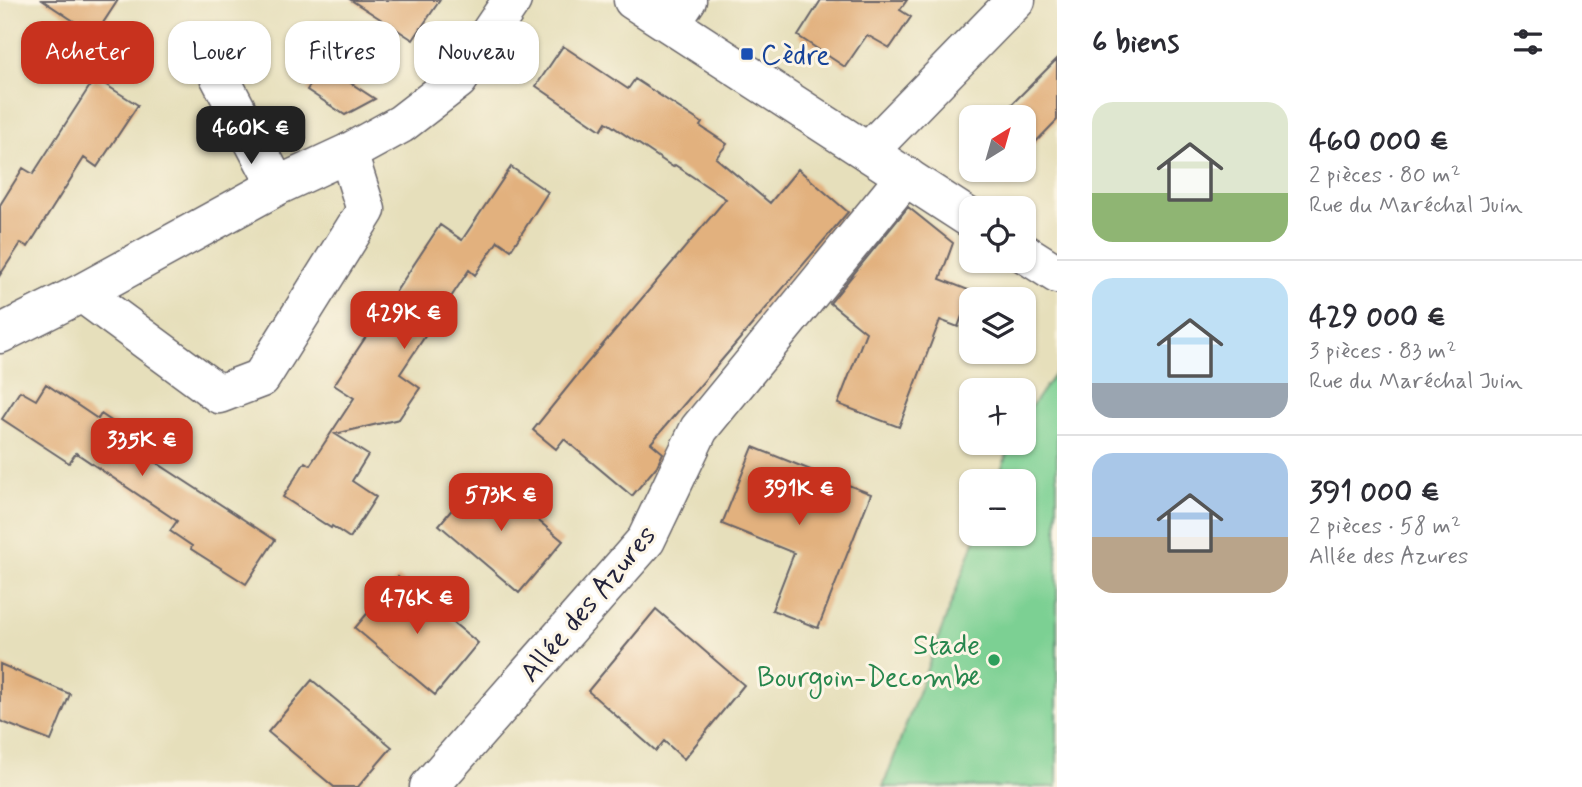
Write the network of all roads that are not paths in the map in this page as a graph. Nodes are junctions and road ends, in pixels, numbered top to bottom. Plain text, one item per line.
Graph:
1 (512, 0) edge
2 (633, 0) edge
3 (1016, 0) edge
4 (679, 12) edge
5 (223, 84) edge
6 (868, 152) junction
7 (348, 153) junction
8 (906, 176) junction
9 (276, 186) junction
10 (959, 211) edge
11 (1036, 261) edge
12 (1057, 274) edge
13 (82, 293) junction
14 (0, 334) edge
15 (429, 787) edge

1 - 7 street
2 - 4 street
3 - 6 street
4 - 6 street
5 - 9 street
6 - 8 street
7 - 9 street
7 - 13 street
8 - 10 street
8 - 15 street, Allée des Azures
9 - 13 street
11 - 12 street
13 - 14 street

